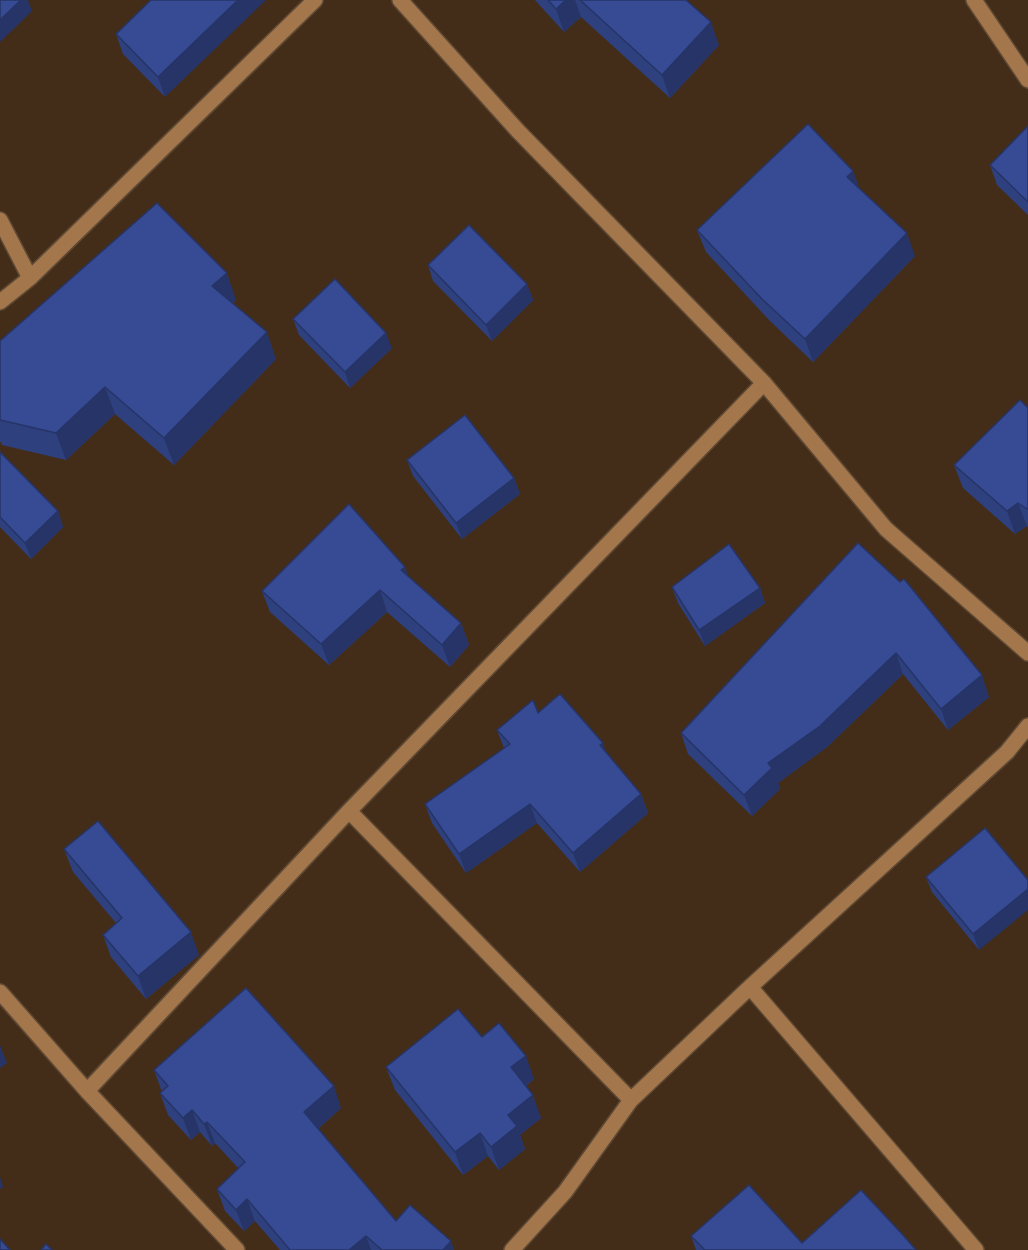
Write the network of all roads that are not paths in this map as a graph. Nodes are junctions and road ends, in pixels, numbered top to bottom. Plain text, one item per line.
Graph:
1 (315, 0) edge
2 (400, 0) edge
3 (974, 0) edge
4 (1028, 80) edge
5 (0, 220) edge
6 (30, 278) junction
7 (0, 302) edge
8 (764, 383) junction
9 (1028, 653) edge
10 (1028, 726) edge
11 (349, 811) junction
12 (750, 987) junction
13 (0, 992) edge
14 (87, 1091) junction
15 (631, 1100) junction
16 (237, 1250) edge
17 (512, 1250) edge
18 (976, 1250) edge

1 - 6 street
2 - 8 street
3 - 4 street
5 - 6 street
6 - 7 street
8 - 9 street
8 - 11 street
10 - 12 street
11 - 14 street
11 - 15 street
12 - 15 street
12 - 18 street
13 - 14 street
14 - 16 street
15 - 17 street

